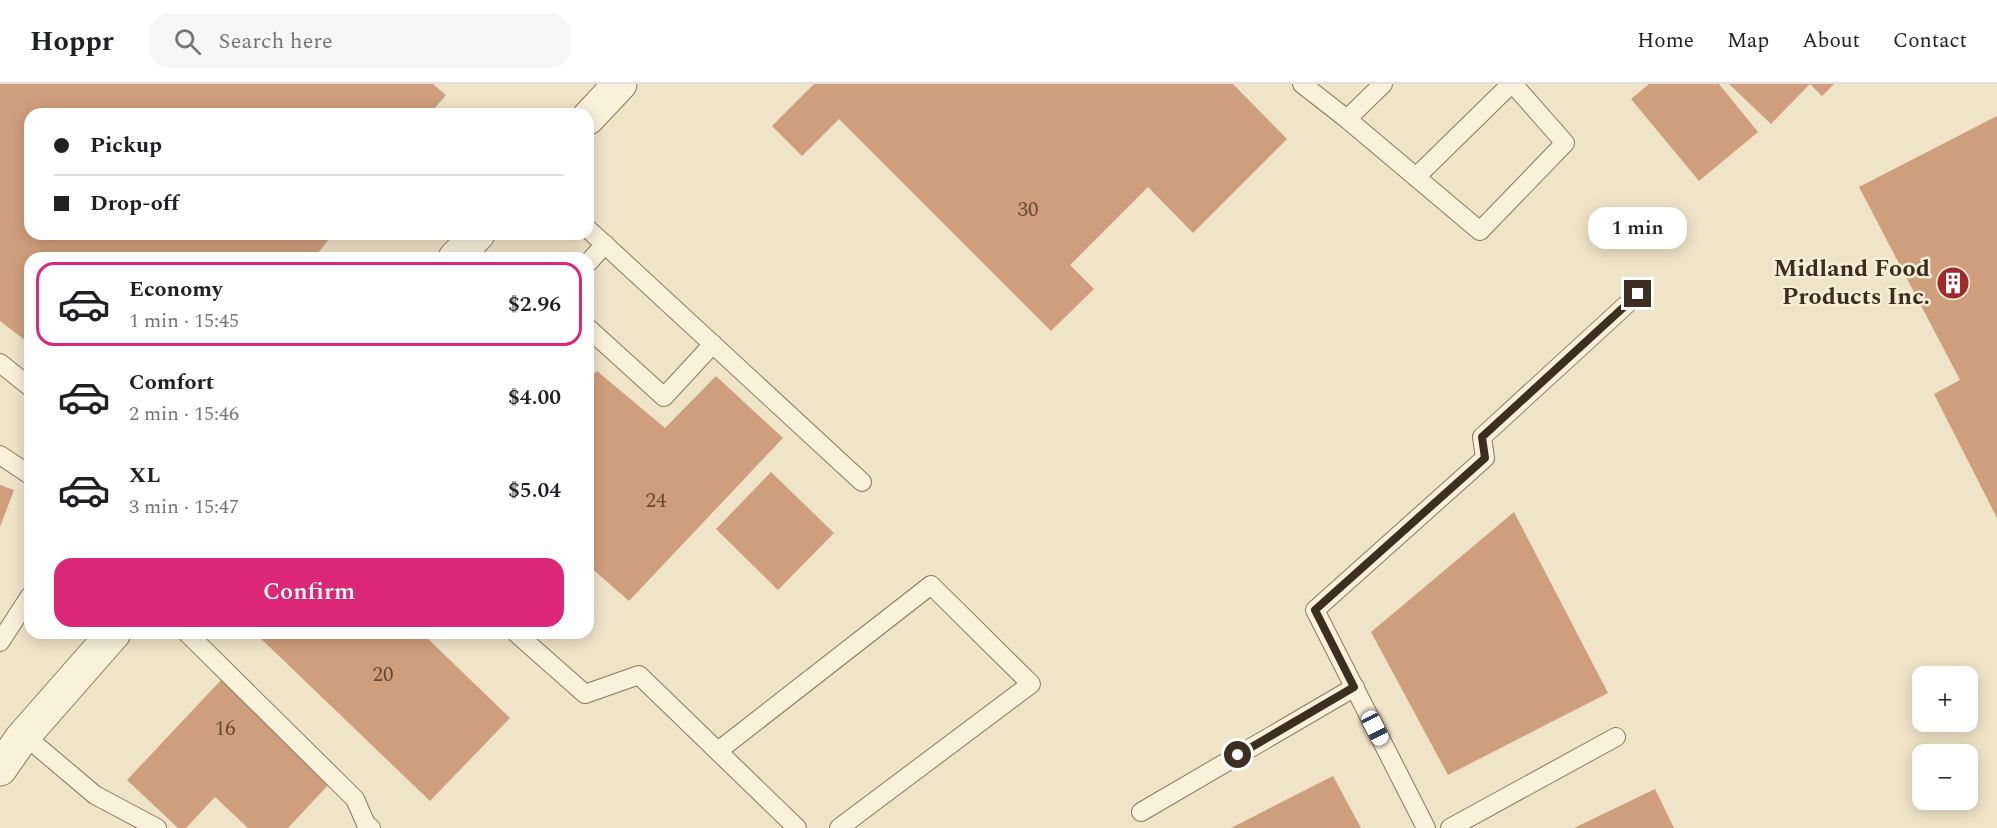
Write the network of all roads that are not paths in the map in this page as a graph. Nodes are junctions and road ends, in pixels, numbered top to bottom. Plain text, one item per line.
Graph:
1 (620, 84) edge
2 (1302, 84) edge
3 (1383, 84) edge
4 (1512, 84) edge
5 (594, 112) edge
6 (1347, 119) junction
7 (1416, 177) junction
8 (594, 234) edge
9 (472, 240) edge
10 (605, 244) junction
11 (461, 252) edge
12 (594, 256) edge
13 (1638, 294) dead end
14 (594, 333) edge
15 (713, 344) junction
16 (0, 363) edge
17 (24, 382) edge
18 (0, 455) edge
19 (24, 471) edge
20 (862, 482) dead end
21 (24, 605) edge
22 (109, 639) edge
23 (193, 639) edge
24 (523, 639) edge
25 (0, 642) edge
26 (1354, 687) junction
27 (24, 735) junction
28 (1616, 737) dead end
29 (718, 751) junction
30 (0, 769) edge
31 (1141, 812) dead end
32 (157, 828) edge
33 (371, 828) edge
34 (797, 828) edge
35 (839, 828) edge
36 (1426, 828) edge
37 (1450, 828) edge

1 - 5 street
2 - 6 lane
3 - 6 lane
4 - 7 lane
4 - 7 lane
6 - 7 lane
8 - 10 lane
9 - 11 street
10 - 12 lane
10 - 15 lane
13 - 26 lane
14 - 15 lane
15 - 20 lane
16 - 17 lane
18 - 19 lane
21 - 25 lane
22 - 27 street
23 - 33 lane
24 - 29 lane
26 - 31 lane
26 - 36 lane
27 - 30 street
27 - 32 lane
28 - 37 lane
29 - 34 lane
29 - 35 lane

